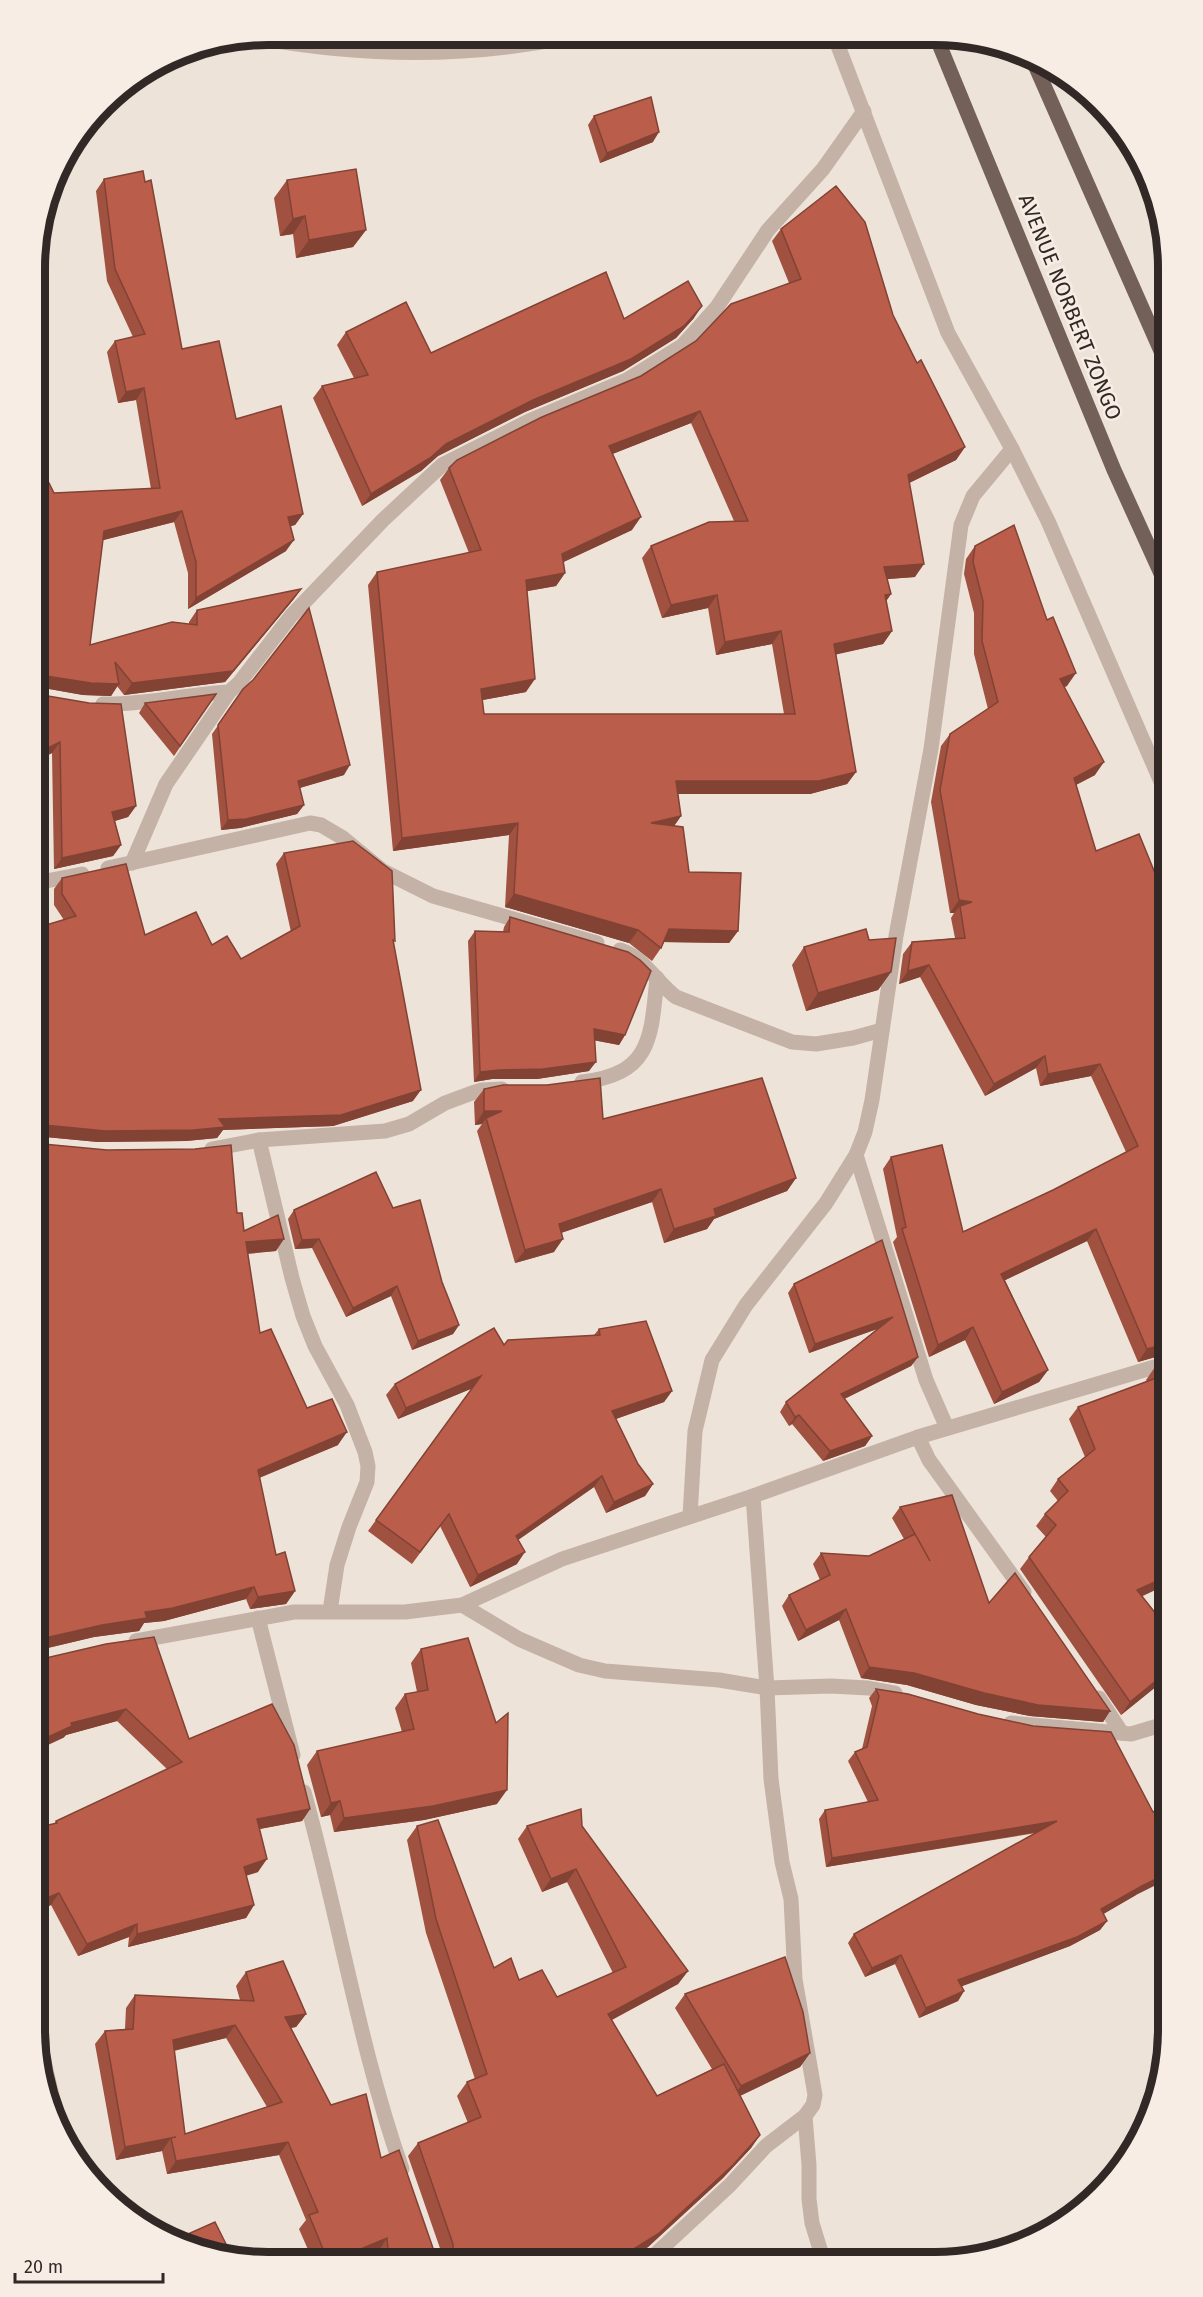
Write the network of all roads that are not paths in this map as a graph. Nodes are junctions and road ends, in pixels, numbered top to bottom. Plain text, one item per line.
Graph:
1 (293, 45) edge
2 (513, 45) edge
3 (838, 45) edge
4 (938, 45) edge
5 (1037, 70) edge
6 (864, 111) junction
7 (1158, 345) edge
8 (1012, 449) junction
9 (1158, 567) edge
10 (229, 692) junction
11 (91, 704) edge
12 (1158, 775) edge
13 (132, 863) junction
14 (45, 881) edge
15 (657, 978) junction
16 (882, 1030) junction
17 (572, 1083) edge
18 (519, 1089) edge
19 (259, 1140) junction
20 (197, 1150) edge
21 (856, 1155) junction
22 (1158, 1366) edge
23 (947, 1428) junction
24 (918, 1437) junction
25 (753, 1496) junction
26 (690, 1516) junction
27 (462, 1605) junction
28 (1034, 1605) edge
29 (330, 1611) junction
30 (258, 1618) junction
31 (118, 1644) edge
32 (767, 1688) junction
33 (1092, 1688) edge
34 (914, 1697) edge
35 (994, 1719) edge
36 (1158, 1726) edge
37 (1122, 1733) junction
38 (805, 2116) junction
39 (406, 2180) edge
40 (658, 2252) edge
41 (821, 2252) edge

1 - 2 street
3 - 6 street
4 - 9 main road, AVENUE NORBERT ZONGO
5 - 7 main road
6 - 8 street
6 - 10 street
8 - 12 street
8 - 16 street
10 - 11 street
10 - 13 street
13 - 14 street
13 - 15 street
15 - 16 street
15 - 17 street
16 - 21 street
18 - 19 street
19 - 20 street
19 - 29 street
21 - 23 street
21 - 26 street
22 - 23 street
23 - 24 street
24 - 25 street
24 - 28 street
25 - 26 street
25 - 32 street
26 - 27 street
27 - 29 street
27 - 32 street
29 - 30 street
30 - 31 street
30 - 39 street
32 - 34 street
32 - 38 street
33 - 37 street
35 - 37 street
36 - 37 street
38 - 40 street
38 - 41 street

